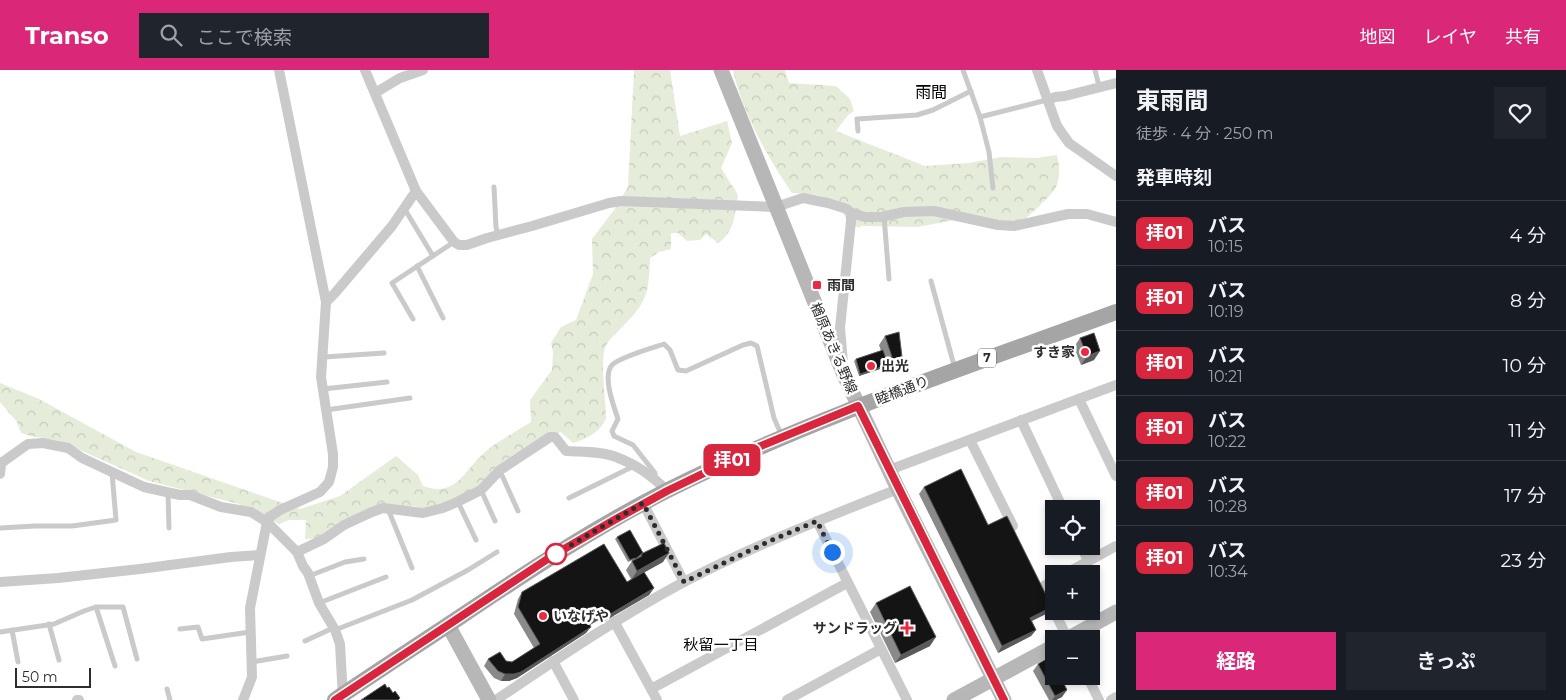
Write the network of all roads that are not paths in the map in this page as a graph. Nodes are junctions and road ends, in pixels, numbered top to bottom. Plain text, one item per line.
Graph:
1 (279, 70) edge
2 (365, 70) edge
3 (423, 70) edge
4 (720, 70) edge
5 (963, 70) edge
6 (1037, 70) edge
7 (1095, 70) edge
8 (1116, 83) edge
9 (1100, 86) junction
10 (971, 90) junction
11 (375, 93) junction
12 (1048, 100) junction
13 (980, 117) junction
14 (858, 132) dead end
15 (1116, 176) edge
16 (494, 187) dead end
17 (993, 188) dead end
18 (416, 191) junction
19 (776, 207) junction
20 (404, 208) junction
21 (850, 213) junction
22 (884, 216) junction
23 (1116, 222) edge
24 (498, 235) junction
25 (454, 242) junction
26 (433, 256) junction
27 (417, 266) junction
28 (889, 279) dead end
29 (932, 281) dead end
30 (326, 302) junction
31 (1116, 312) edge
32 (443, 318) dead end
33 (413, 319) dead end
34 (384, 353) dead end
35 (324, 357) junction
36 (955, 370) junction
37 (844, 375) junction
38 (387, 382) dead end
39 (1116, 385) edge
40 (323, 390) junction
41 (410, 398) dead end
42 (1079, 399) junction
43 (858, 406) junction
44 (326, 410) junction
45 (1020, 420) junction
46 (783, 437) junction
47 (970, 440) junction
48 (0, 466) edge
49 (634, 466) junction
50 (500, 470) junction
51 (889, 470) junction
52 (112, 472) junction
53 (1116, 476) edge
54 (655, 479) junction
55 (898, 489) junction
56 (480, 490) junction
57 (667, 491) junction
58 (168, 492) junction
59 (569, 498) dead end
60 (1059, 500) edge
61 (457, 502) junction
62 (643, 503) junction
63 (388, 508) junction
64 (518, 511) dead end
65 (495, 521) dead end
66 (817, 521) junction
67 (267, 522) junction
68 (0, 528) edge
69 (169, 528) dead end
70 (1017, 535) edge
71 (476, 540) dead end
72 (1116, 546) edge
73 (297, 552) junction
74 (497, 552) dead end
75 (260, 555) junction
76 (1085, 555) edge
77 (364, 559) dead end
78 (1088, 561) junction
79 (1081, 565) edge
80 (412, 568) dead end
81 (309, 576) junction
82 (386, 577) dead end
83 (0, 582) edge
84 (684, 582) junction
85 (848, 583) junction
86 (319, 603) junction
87 (96, 607) junction
88 (1116, 612) edge
89 (614, 621) junction
90 (49, 624) junction
91 (448, 625) junction
92 (180, 629) dead end
93 (334, 629) junction
94 (12, 630) junction
95 (1083, 630) edge
96 (0, 632) edge
97 (250, 632) junction
98 (305, 641) dead end
99 (881, 649) junction
100 (1045, 651) edge
101 (287, 656) dead end
102 (137, 659) dead end
103 (59, 660) dead end
104 (553, 661) junction
105 (18, 662) dead end
106 (252, 662) junction
107 (115, 666) dead end
108 (994, 679) junction
109 (1092, 685) edge
110 (167, 689) dead end
111 (650, 689) junction
112 (1116, 697) edge
113 (340, 698) edge
114 (170, 700) edge
115 (243, 700) edge
116 (489, 700) edge
117 (496, 700) edge
118 (574, 700) edge
119 (657, 700) edge
120 (787, 700) edge
121 (907, 700) edge
122 (954, 700) edge
123 (1004, 700) edge
124 (1099, 700) edge
125 (1111, 700) edge

1 - 30 street
2 - 11 street
3 - 11 street
4 - 19 main road, 楢原あきる野線
5 - 10 lane
6 - 12 street
7 - 9 lane
8 - 9 street
9 - 12 street
10 - 13 lane
10 - 14 lane
11 - 18 street
12 - 13 lane
12 - 15 street
13 - 17 lane
16 - 24 lane
18 - 20 street
18 - 25 street
19 - 21 street
19 - 24 street
19 - 37 main road, 楢原あきる野線
20 - 26 lane
20 - 30 street
21 - 22 street
21 - 37 street
22 - 23 street
22 - 28 lane
24 - 25 street
25 - 26 lane
26 - 27 lane
27 - 32 lane
27 - 33 lane
29 - 36 lane
30 - 35 street
31 - 36 main road, 睦橋通り / 7
34 - 35 lane
35 - 40 street
36 - 43 main road, 睦橋通り / 7
37 - 43 main road, 楢原あきる野線
38 - 40 lane
39 - 42 street
40 - 44 street
41 - 44 lane
42 - 45 street
42 - 53 street
43 - 46 main road, 睦橋通り / 7
43 - 51 main road, 楢原あきる野線
44 - 67 street
45 - 47 street
45 - 60 street
46 - 54 lane
46 - 57 main road, 睦橋通り / 7
47 - 51 street
47 - 70 street
48 - 52 street
49 - 50 street
49 - 54 street
49 - 59 lane
50 - 56 street
50 - 64 lane
51 - 55 main road, 楢原あきる野線
52 - 58 street
52 - 68 lane
54 - 57 street
55 - 66 street
55 - 108 main road, 楢原あきる野線
56 - 61 street
56 - 65 lane
57 - 62 main road, 睦橋通り / 7
58 - 67 street
58 - 69 lane
61 - 63 street
61 - 71 lane
62 - 84 street
62 - 91 main road, 睦橋通り / 7
63 - 73 street
63 - 80 lane
66 - 84 street
66 - 85 street
67 - 73 street
67 - 75 street
72 - 78 street
73 - 81 street
74 - 93 lane
75 - 83 street
75 - 97 street
76 - 78 street
77 - 81 lane
78 - 79 street
81 - 86 street
82 - 86 lane
84 - 89 street
85 - 99 street
85 - 111 street
86 - 93 street
87 - 90 lane
87 - 102 lane
87 - 107 lane
88 - 95 main road
89 - 104 street
89 - 111 street
90 - 94 lane
90 - 103 lane
91 - 113 main road, 睦橋通り / 7
91 - 116 main road
92 - 97 lane
93 - 98 lane
93 - 113 street
94 - 96 lane
94 - 105 lane
97 - 106 street
99 - 120 street
99 - 121 street
100 - 108 main road
101 - 106 lane
104 - 117 street
104 - 118 street
106 - 115 street
108 - 122 main road
108 - 123 main road, 楢原あきる野線
109 - 124 street
110 - 114 lane
111 - 119 street
112 - 125 street

